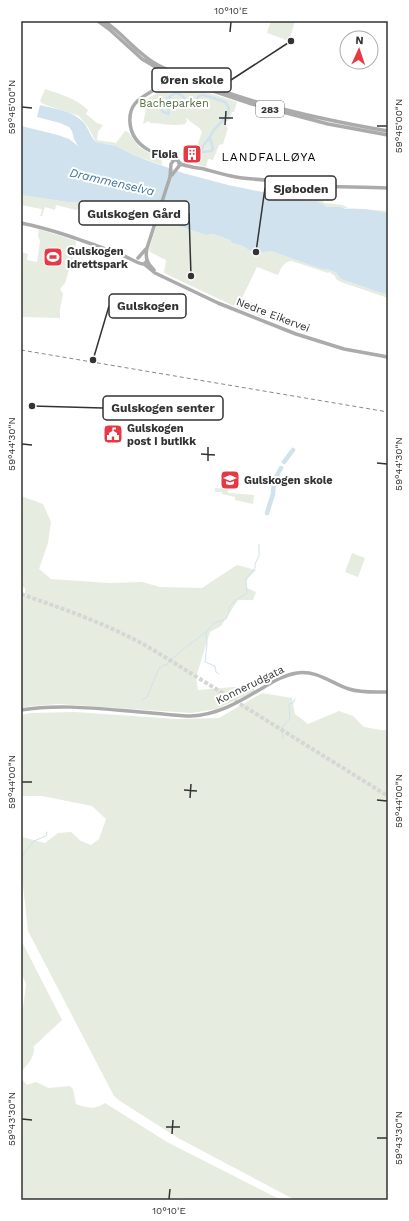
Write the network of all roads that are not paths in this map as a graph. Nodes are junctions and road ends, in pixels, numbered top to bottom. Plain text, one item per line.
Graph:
1 (98, 21) edge
2 (104, 21) edge
3 (155, 67) junction
4 (168, 73) junction
5 (161, 83) junction
6 (388, 131) edge
7 (388, 135) edge
8 (180, 163) junction
9 (173, 166) junction
10 (388, 188) edge
11 (21, 223) edge
12 (142, 260) junction
13 (388, 357) edge
14 (388, 692) edge
15 (21, 710) edge

1 - 3 main road, 283
2 - 4 main road, 283
3 - 4 main road, 283
3 - 5 main road
4 - 5 main road
4 - 6 main road, 283
4 - 7 main road, 283
5 - 9 main road
8 - 9 main road
8 - 9 main road
8 - 10 main road
9 - 12 main road
11 - 12 main road
12 - 13 main road, Nedre Eikervei
14 - 15 main road, Konnerudgata

